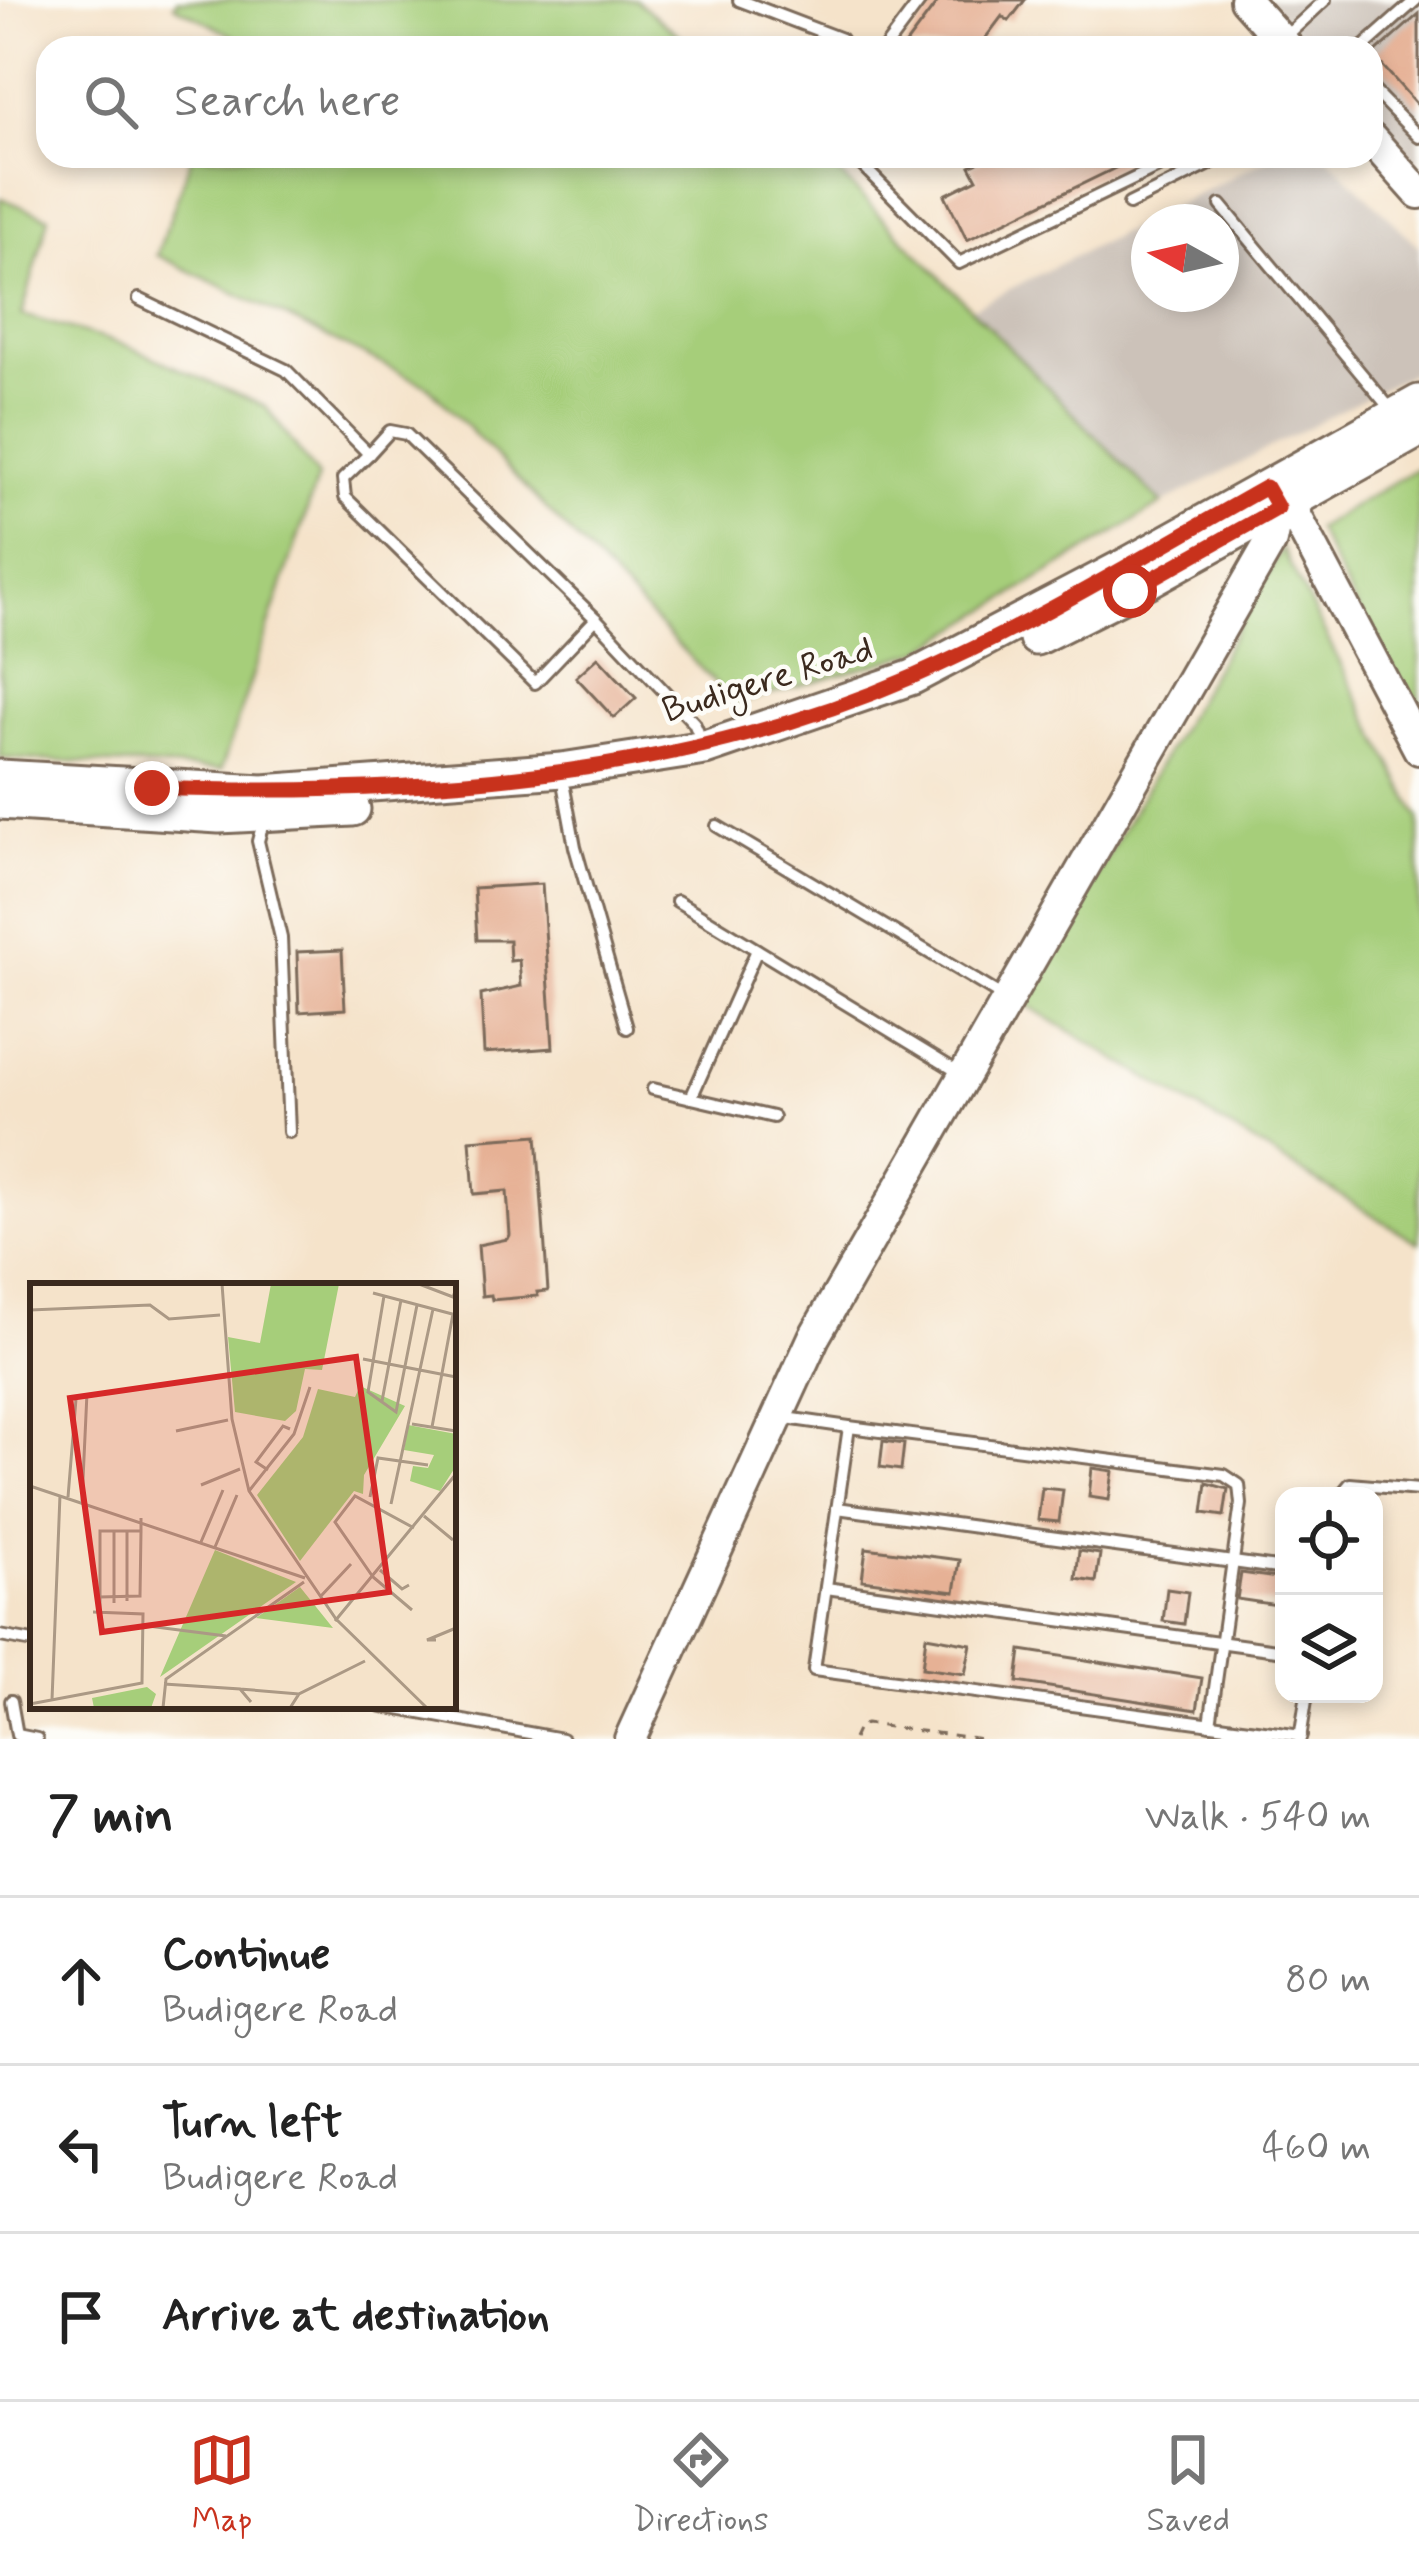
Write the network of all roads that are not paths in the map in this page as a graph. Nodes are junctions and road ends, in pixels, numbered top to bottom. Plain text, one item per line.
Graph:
1 (739, 0) edge
2 (921, 0) edge
3 (1245, 0) edge
4 (1325, 0) edge
5 (1417, 0) edge
6 (836, 36) edge
7 (894, 36) edge
8 (1278, 36) edge
9 (1292, 36) edge
10 (1376, 36) edge
11 (1383, 100) edge
12 (1419, 137) edge
13 (1383, 152) edge
14 (865, 168) edge
15 (1156, 168) edge
16 (1202, 168) edge
17 (1419, 193) edge
18 (1129, 204) dead end
19 (1239, 225) edge
20 (139, 299) dead end
21 (1411, 415) edge
22 (369, 454) junction
23 (1277, 499) junction
24 (596, 619) junction
25 (705, 748) junction
26 (1419, 749) edge
27 (0, 777) edge
28 (564, 788) junction
29 (0, 802) edge
30 (265, 816) junction
31 (717, 826) dead end
32 (677, 901) dead end
33 (757, 950) junction
34 (1010, 1001) junction
35 (627, 1028) dead end
36 (966, 1076) junction
37 (653, 1089) dead end
38 (692, 1098) junction
39 (773, 1117) dead end
40 (290, 1132) dead end
41 (776, 1416) junction
42 (849, 1426) junction
43 (1348, 1487) edge
44 (1419, 1490) edge
45 (837, 1508) junction
46 (1233, 1561) junction
47 (1275, 1568) edge
48 (826, 1588) junction
49 (0, 1636) edge
50 (30, 1641) edge
51 (1222, 1642) junction
52 (1275, 1650) edge
53 (11, 1701) dead end
54 (1305, 1703) edge
55 (398, 1709) edge
56 (1210, 1724) junction
57 (1301, 1738) edge
58 (37, 1739) edge
59 (562, 1739) edge
60 (631, 1739) edge

1 - 6 lane
2 - 7 lane
3 - 8 street
4 - 9 lane
5 - 10 lane
11 - 12 lane
13 - 17 street
14 - 15 lane
16 - 18 lane
19 - 21 lane
20 - 22 lane
21 - 23 main road, Budigere Road
22 - 24 lane
22 - 24 lane
23 - 25 main road, Budigere Road
23 - 26 street
23 - 28 main road, Budigere Road
23 - 34 street
24 - 25 lane
25 - 27 main road, Budigere Road
28 - 30 main road, Budigere Road
28 - 35 lane
29 - 30 main road, Budigere Road
30 - 40 lane
31 - 34 lane
32 - 33 lane
33 - 36 lane
33 - 38 lane
34 - 36 street
36 - 41 street
37 - 38 lane
38 - 39 lane
41 - 42 lane
41 - 60 street
42 - 45 lane
42 - 46 lane
43 - 44 lane
45 - 46 lane
45 - 48 lane
46 - 47 lane
46 - 51 lane
48 - 51 lane
48 - 56 lane
49 - 50 lane
51 - 52 lane
51 - 56 lane
53 - 58 lane
54 - 57 lane
55 - 59 lane
56 - 57 lane

